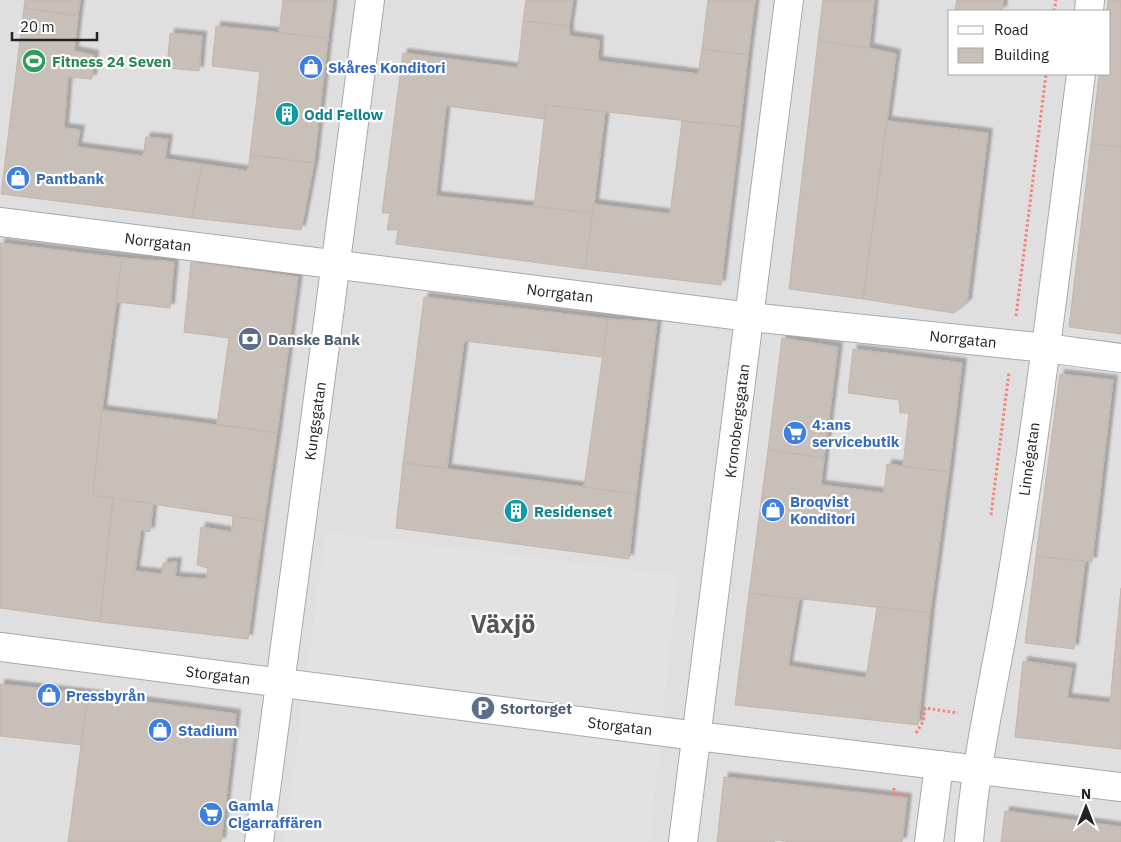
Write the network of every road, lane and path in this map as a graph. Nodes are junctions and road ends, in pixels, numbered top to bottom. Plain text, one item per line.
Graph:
1 (370, 0) edge
2 (789, 0) edge
3 (1046, 75) edge
4 (1081, 75) edge
5 (0, 222) edge
6 (336, 265) junction
7 (750, 317) junction
8 (1012, 344) junction
9 (1046, 348) junction
10 (1121, 358) edge
11 (990, 519) dead end
12 (0, 647) edge
13 (279, 683) junction
14 (697, 736) junction
15 (939, 765) junction
16 (978, 769) junction
17 (1121, 787) edge
18 (259, 842) edge
19 (683, 842) edge
20 (928, 842) edge
21 (969, 842) edge

1 - 6 street, Kungsgatan
2 - 7 street, Kronobergsgatan
3 - 8 path
4 - 9 street, Linnégatan
5 - 6 street, Norrgatan
6 - 7 street, Norrgatan
6 - 13 street, Kungsgatan
7 - 8 street, Norrgatan
7 - 14 street, Kronobergsgatan
8 - 9 street, Norrgatan
8 - 11 path
9 - 10 street, Norrgatan
9 - 16 street, Linnégatan
12 - 13 street, Storgatan
13 - 14 street, Storgatan
13 - 18 street, Kungsgatan
14 - 15 street, Storgatan
14 - 19 street, Kronobergsgatan
15 - 16 street, Storgatan
15 - 20 street
16 - 17 street, Storgatan
16 - 21 street, Linnégatan

